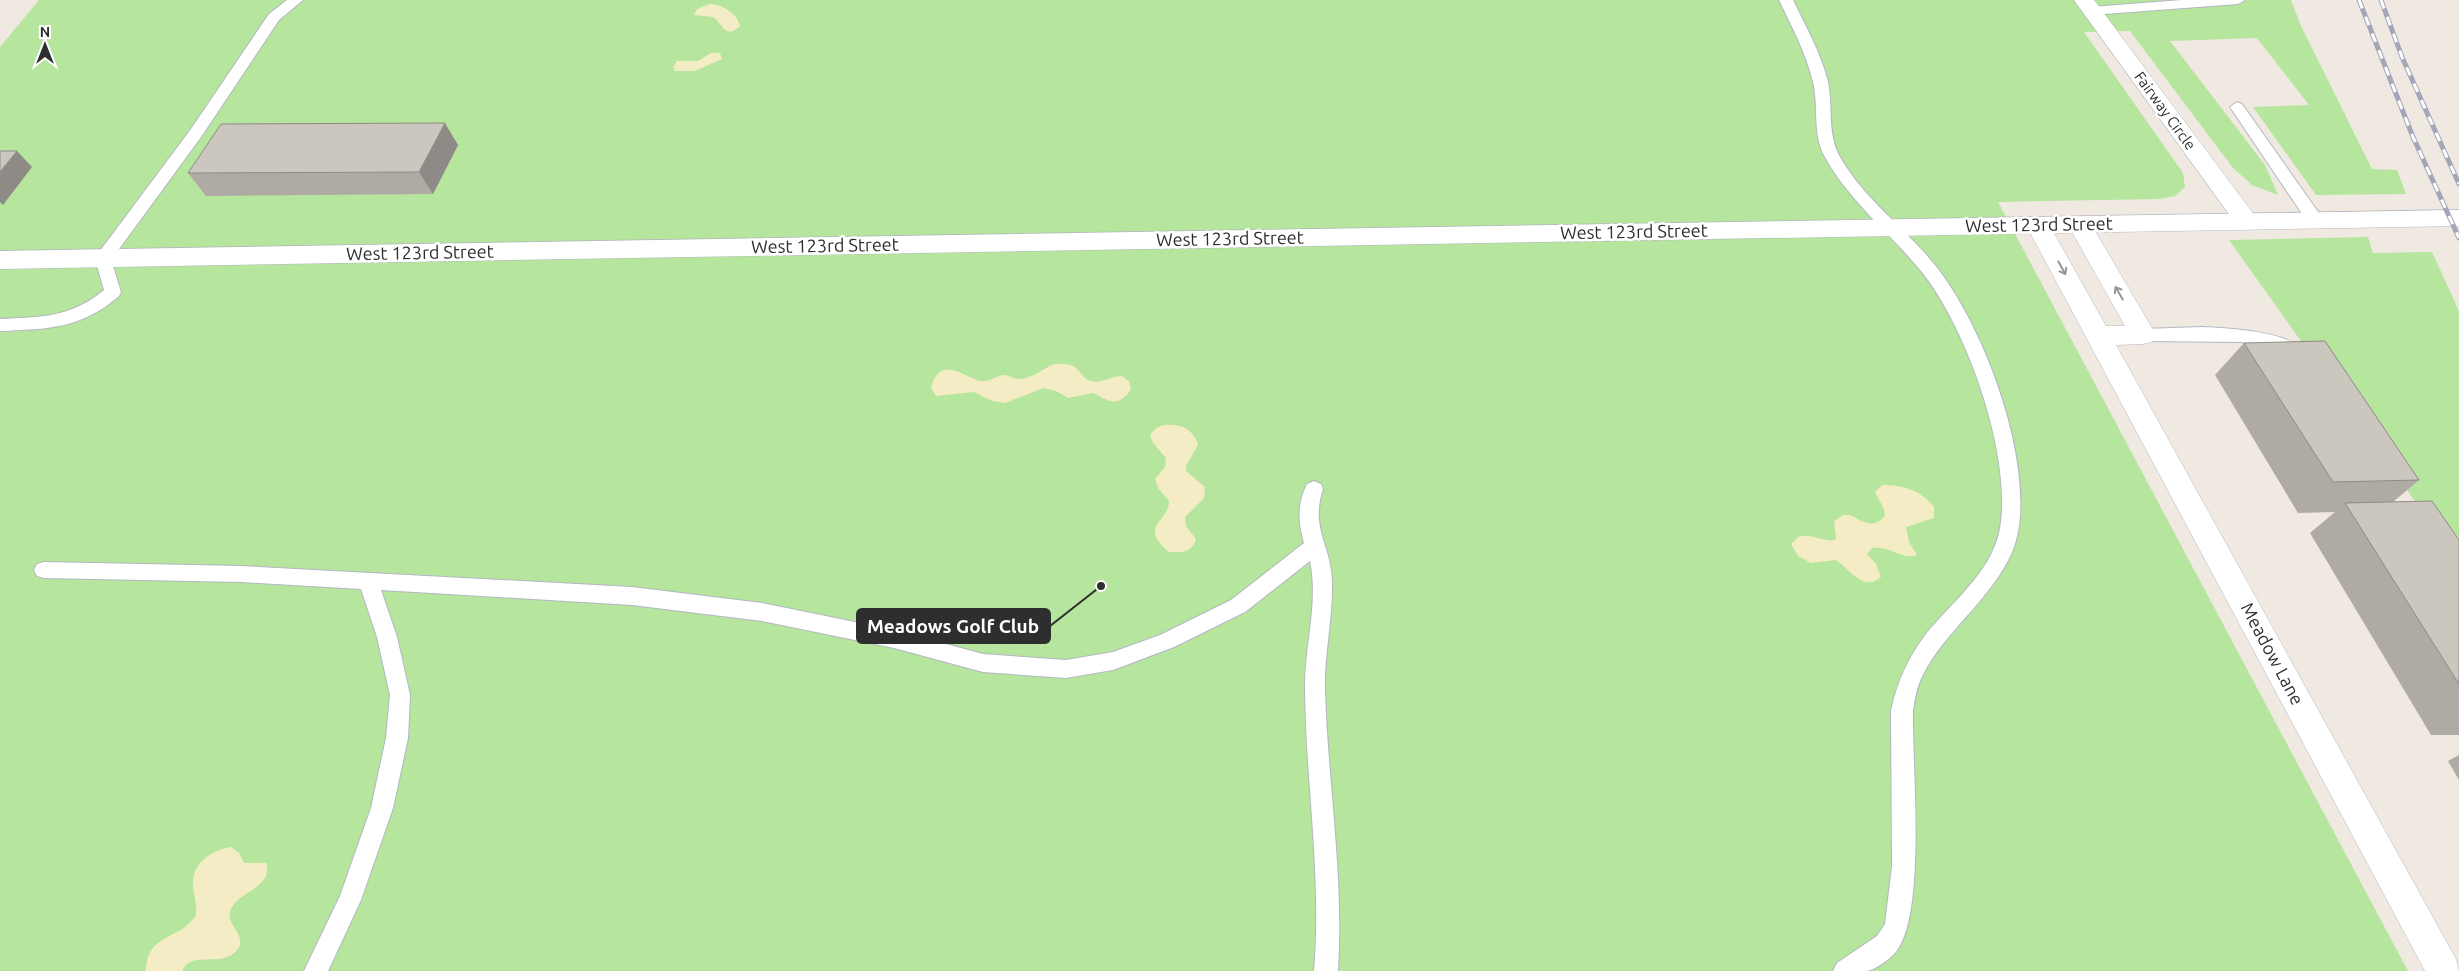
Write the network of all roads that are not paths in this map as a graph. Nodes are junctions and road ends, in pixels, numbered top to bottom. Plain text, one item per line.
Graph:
1 (296, 0) edge
2 (1786, 0) edge
3 (2238, 0) edge
4 (2087, 5) edge
5 (2238, 107) dead end
6 (2459, 218) edge
7 (2314, 220) junction
8 (2247, 222) junction
9 (2080, 225) junction
10 (2038, 226) junction
11 (1888, 228) junction
12 (103, 259) junction
13 (0, 260) edge
14 (0, 325) edge
15 (2143, 335) junction
16 (2099, 336) junction
17 (2307, 362) edge
18 (1314, 489) dead end
19 (1315, 546) junction
20 (44, 570) dead end
21 (368, 581) junction
22 (316, 971) edge
23 (1326, 971) edge
24 (1845, 971) edge
25 (2444, 971) edge

1 - 12 lane
2 - 11 lane
3 - 4 lane
4 - 8 street, Fairway Circle
5 - 7 lane
6 - 7 street, West 123rd Street
7 - 8 street, West 123rd Street
8 - 9 street, West 123rd Street
9 - 10 street, West 123rd Street
15 -> 9 street
10 - 11 street, West 123rd Street
10 -> 16 street, Meadow Lane
11 - 12 street, West 123rd Street
11 - 24 lane
12 - 13 street, West 123rd Street
12 - 14 lane
15 - 16 street
15 - 17 lane
16 - 25 street, Meadow Lane
18 - 19 lane
19 - 21 lane
19 - 23 lane
20 - 21 lane
21 - 22 lane

